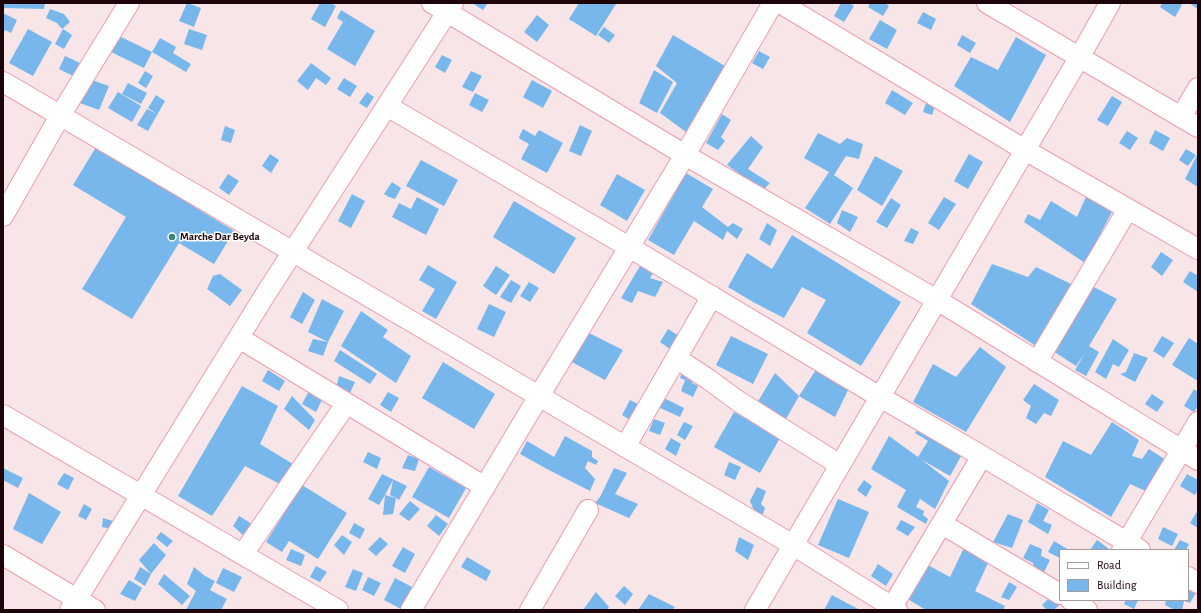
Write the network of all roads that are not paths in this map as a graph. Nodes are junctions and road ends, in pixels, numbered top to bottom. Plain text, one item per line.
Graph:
1 (129, 3) edge
2 (773, 3) edge
3 (780, 3) edge
4 (987, 3) edge
5 (1110, 3) edge
6 (444, 6) edge
7 (1079, 58) junction
8 (3, 82) edge
9 (1198, 88) edge
10 (387, 106) junction
11 (60, 116) junction
12 (1190, 122) edge
13 (1025, 150) junction
14 (685, 155) junction
15 (1128, 209) junction
16 (3, 216) edge
17 (629, 247) junction
18 (1198, 250) edge
19 (293, 252) junction
20 (712, 296) junction
21 (937, 300) junction
22 (239, 338) junction
23 (676, 358) junction
24 (1037, 362) junction
25 (539, 396) junction
26 (880, 397) junction
27 (346, 404) junction
28 (3, 415) edge
29 (1198, 422) edge
30 (625, 447) junction
31 (1181, 450) junction
32 (982, 456) junction
33 (1198, 460) edge
34 (840, 465) junction
35 (485, 487) junction
36 (142, 495) junction
37 (588, 510) dead end
38 (942, 524) junction
39 (793, 545) junction
40 (1130, 547) edge
41 (243, 554) junction
42 (3, 555) edge
43 (1189, 578) edge
44 (1198, 582) edge
45 (1059, 593) edge
46 (1072, 601) edge
47 (1092, 601) edge
48 (73, 605) edge
49 (894, 608) edge
50 (533, 609) edge
51 (95, 610) edge
52 (338, 610) edge
53 (412, 610) edge
54 (755, 610) edge
55 (1087, 610) edge

1 - 11 street
2 - 14 street
3 - 13 street
4 - 7 street
5 - 7 street
6 - 10 street
6 - 14 street
7 - 12 street
7 - 13 street
8 - 11 street
9 - 12 street
10 - 17 street
10 - 19 street
11 - 16 street
11 - 19 street
13 - 15 street
13 - 21 street
14 - 17 street
14 - 21 street
15 - 18 street
15 - 24 street
17 - 20 street
17 - 25 street
19 - 22 street
19 - 25 street
20 - 23 street
20 - 26 street
21 - 24 street
21 - 26 street
22 - 27 street
22 - 36 street
23 - 30 street
23 - 34 street
24 - 31 street
25 - 30 street
25 - 35 street
26 - 32 street
26 - 34 street
27 - 35 street
27 - 41 street
28 - 36 street
29 - 31 street
30 - 39 street
31 - 33 street
31 - 40 street
32 - 38 street
32 - 40 street
34 - 39 street
35 - 53 street
36 - 41 street
36 - 48 street
37 - 50 street
38 - 45 street
38 - 49 street
39 - 49 street
39 - 54 street
41 - 52 street
42 - 48 street
43 - 44 street
46 - 55 street
47 - 55 street
48 - 51 street

